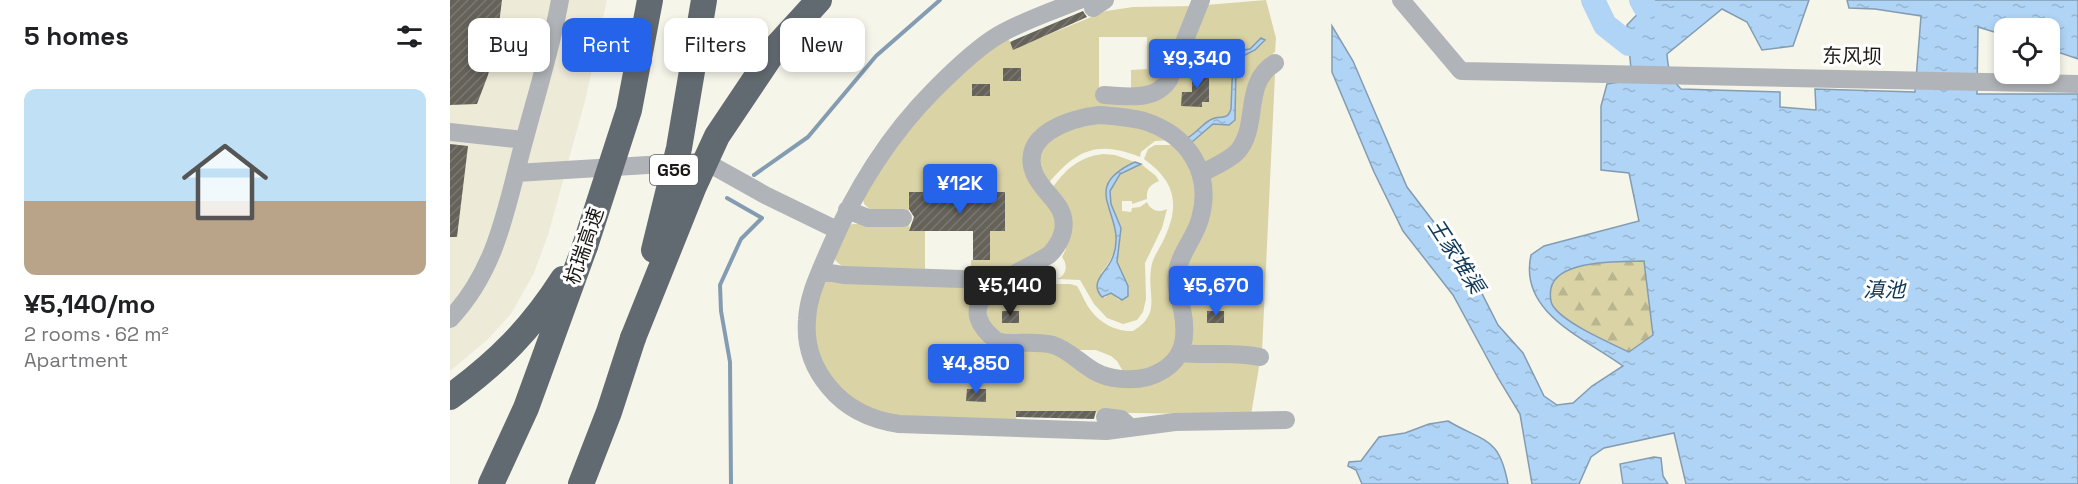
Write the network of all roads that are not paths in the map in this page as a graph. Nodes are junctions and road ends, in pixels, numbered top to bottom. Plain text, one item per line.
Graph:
1 (560, 0) edge
2 (650, 0) edge
3 (704, 0) edge
4 (808, 0) edge
5 (819, 0) edge
6 (1201, 0) edge
7 (1401, 0) edge
8 (1092, 3) edge
9 (1275, 63) dead end
10 (2078, 84) edge
11 (1104, 95) dead end
12 (450, 132) edge
13 (524, 140) junction
14 (697, 162) junction
15 (516, 173) junction
16 (1202, 173) junction
17 (848, 210) junction
18 (903, 218) dead end
19 (837, 230) junction
20 (585, 246) junction
21 (820, 272) junction
22 (962, 279) dead end
23 (450, 319) edge
24 (633, 338) junction
25 (1181, 353) junction
26 (1260, 357) dead end
27 (450, 398) edge
28 (1105, 417) dead end
29 (1286, 420) dead end
30 (1131, 428) junction
31 (491, 484) edge
32 (581, 484) edge

1 - 13 street
2 - 20 highway, 杭瑞高速, bridge
3 - 24 highway, G56, bridge
4 - 14 street
5 - 24 highway, bridge
6 - 11 street
7 - 10 street, 东风坝
8 - 17 street
9 - 16 street
12 - 13 street
13 - 15 street
14 - 15 street
14 - 19 street
15 - 23 street
16 - 25 street
16 - 25 street
17 - 18 street
17 - 19 street
19 - 21 street
20 - 27 highway
20 - 31 highway, 杭瑞高速
21 - 22 street
21 - 30 street
24 - 32 highway, G56
25 - 26 street
28 - 30 street
29 - 30 street

